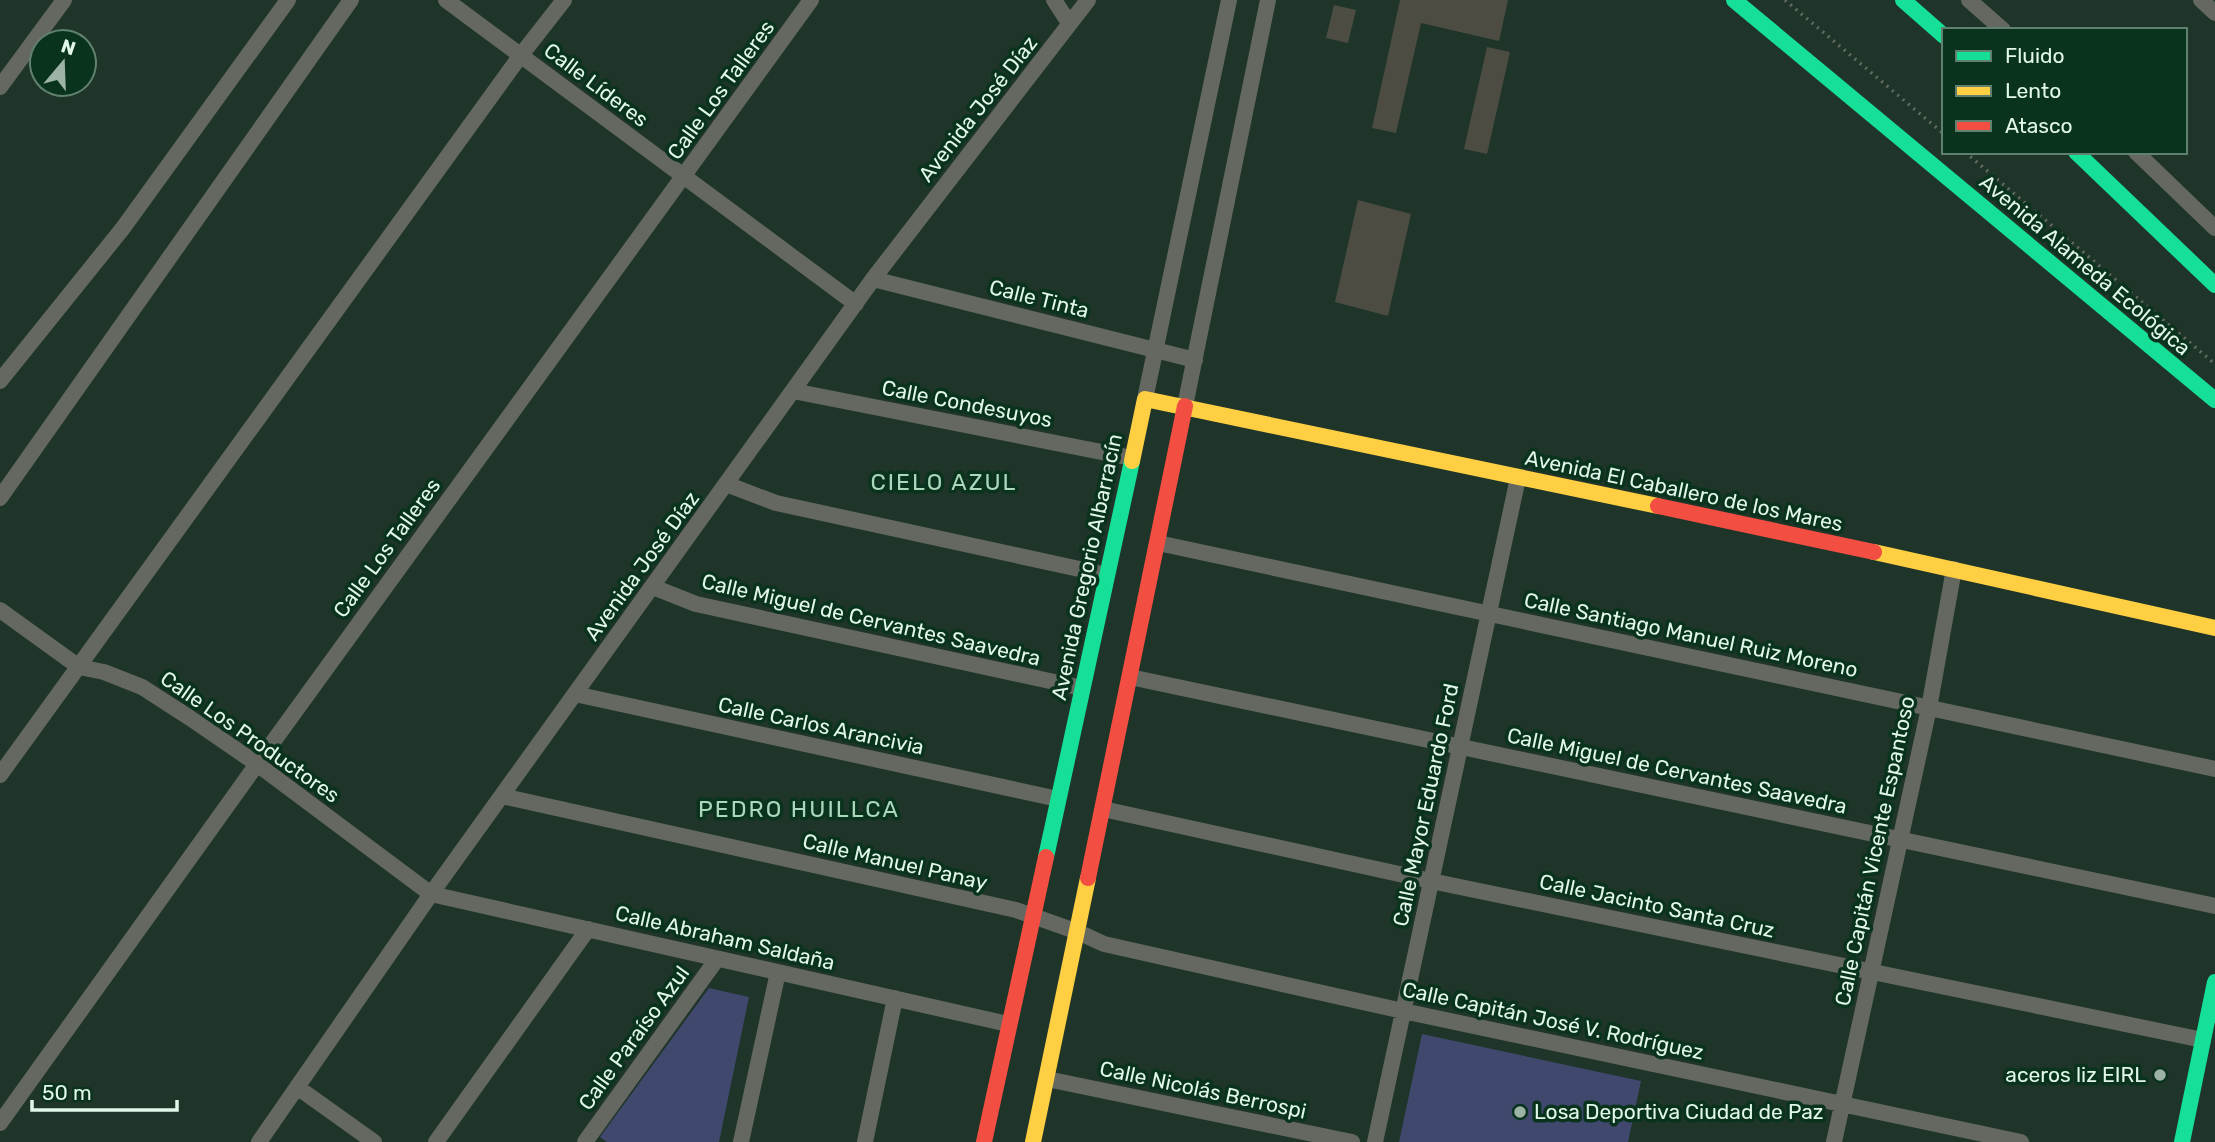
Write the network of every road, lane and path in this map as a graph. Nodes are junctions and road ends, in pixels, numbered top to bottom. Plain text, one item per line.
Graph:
1 (64, 0) edge
2 (288, 0) edge
3 (351, 0) edge
4 (446, 0) edge
5 (564, 0) edge
6 (811, 0) edge
7 (1054, 0) edge
8 (1088, 0) edge
9 (1229, 0) edge
10 (1268, 0) edge
11 (1734, 0) edge
12 (1785, 0) edge
13 (1903, 0) edge
14 (2201, 0) edge
15 (1972, 1) edge
16 (2215, 13) edge
17 (1069, 23) junction
18 (2001, 28) edge
19 (1942, 34) edge
20 (521, 55) junction
21 (0, 87) edge
22 (1942, 132) edge
23 (1967, 154) edge
24 (2078, 154) edge
25 (2139, 154) edge
26 (684, 176) junction
27 (2215, 228) edge
28 (873, 279) junction
29 (2215, 285) edge
30 (856, 304) junction
31 (1155, 351) junction
32 (1195, 360) junction
33 (2215, 364) edge
34 (0, 381) edge
35 (793, 391) junction
36 (1145, 399) junction
37 (2215, 400) edge
38 (1185, 406) junction
39 (1132, 458) junction
40 (1518, 478) junction
41 (726, 484) junction
42 (0, 498) edge
43 (1158, 543) junction
44 (1954, 569) junction
45 (1107, 575) junction
46 (653, 587) junction
47 (0, 610) edge
48 (1489, 614) junction
49 (2215, 628) edge
50 (79, 667) junction
51 (1130, 677) junction
52 (1082, 688) junction
53 (575, 694) junction
54 (1929, 708) junction
55 (1460, 747) junction
56 (257, 764) junction
57 (2215, 769) edge
58 (0, 775) edge
59 (502, 796) junction
60 (1058, 799) junction
61 (1103, 809) junction
62 (1900, 839) junction
63 (1431, 881) junction
64 (431, 894) junction
65 (2215, 906) edge
66 (1032, 916) junction
67 (588, 929) junction
68 (1078, 932) junction
69 (718, 959) junction
70 (1870, 971) junction
71 (778, 972) junction
72 (2215, 982) edge
73 (895, 998) junction
74 (1403, 1012) junction
75 (1008, 1024) junction
76 (2203, 1040) junction
77 (1046, 1079) junction
78 (297, 1087) junction
79 (1842, 1104) junction
80 (0, 1123) edge
81 (259, 1142) edge
82 (374, 1142) edge
83 (436, 1142) edge
84 (585, 1142) edge
85 (741, 1142) edge
86 (865, 1142) edge
87 (984, 1142) edge
88 (1033, 1142) edge
89 (1352, 1142) edge
90 (1375, 1142) edge
91 (1834, 1142) edge
92 (2021, 1142) edge
93 (2182, 1142) edge

1 - 21 street
2 - 34 street
3 - 42 street
4 - 20 street, Calle Líderes
5 - 20 street
6 - 26 street, Calle Los Talleres
7 - 17 street
8 - 17 street, Avenida José Díaz
9 - 31 street, Avenida Gregorio Albarracín
10 - 32 street
11 - 37 street, Avenida Alameda Ecológica
12 - 22 path
13 - 19 street
14 - 16 street
15 - 18 street
17 - 28 street, Avenida José Díaz
20 - 26 street, Calle Líderes
20 - 50 street
23 - 33 path
24 - 29 street
25 - 27 street
26 - 30 street, Calle Líderes
26 - 56 street, Calle Los Talleres
28 - 30 street, Avenida José Díaz
28 - 31 street, Calle Tinta
30 - 35 street, Avenida José Díaz
31 - 32 street, Calle Tinta
31 - 36 street, Avenida Gregorio Albarracín
32 - 38 street
35 - 39 street, Calle Condesuyos
35 - 41 street, Avenida José Díaz
36 - 38 street, Avenida El Caballero de los Mares
36 - 39 street, Avenida Gregorio Albarracín
38 - 40 street, Avenida El Caballero de los Mares
38 - 43 street
39 - 45 street, Avenida Gregorio Albarracín
40 - 44 street, Avenida El Caballero de los Mares
40 - 48 street, Calle Mayor Eduardo Ford
41 - 45 street
41 - 46 street, Avenida José Díaz
43 - 48 street, Calle Santiago Manuel Ruiz Moreno
43 - 51 street
44 - 49 street, Avenida El Caballero de los Mares
44 - 54 street, Calle Capitán Vicente Espantoso
45 - 52 street, Avenida Gregorio Albarracín
46 - 52 street, Calle Miguel de Cervantes Saavedra
46 - 53 street, Avenida José Díaz
47 - 50 street, Calle Los Productores
48 - 54 street, Calle Santiago Manuel Ruiz Moreno
48 - 55 street, Calle Mayor Eduardo Ford
50 - 56 street, Calle Los Productores
50 - 58 street
51 - 55 street, Calle Miguel de Cervantes Saavedra
51 - 61 street
52 - 60 street, Avenida Gregorio Albarracín
53 - 59 street, Avenida José Díaz
53 - 60 street, Calle Carlos Arancivia
54 - 57 street, Calle Santiago Manuel Ruiz Moreno
54 - 62 street, Calle Capitán Vicente Espantoso
55 - 62 street, Calle Miguel de Cervantes Saavedra
55 - 63 street, Calle Mayor Eduardo Ford
56 - 64 street, Calle Los Productores
56 - 80 street, Calle Los Talleres
59 - 64 street, Avenida José Díaz
59 - 66 street, Calle Manuel Panay
60 - 66 street, Avenida Gregorio Albarracín
61 - 63 street, Calle Jacinto Santa Cruz
61 - 68 street
62 - 65 street, Calle Miguel de Cervantes Saavedra
62 - 70 street, Calle Capitán Vicente Espantoso
63 - 70 street, Calle Jacinto Santa Cruz
63 - 74 street, Calle Mayor Eduardo Ford
64 - 67 street, Calle Abraham Saldaña
64 - 78 street, Avenida José Díaz
66 - 68 street, Calle Manuel Panay
66 - 75 street, Avenida Gregorio Albarracín
67 - 69 street, Calle Abraham Saldaña
67 - 83 street
68 - 74 street, Calle Capitán José V. Rodríguez
68 - 77 street
69 - 71 street, Calle Abraham Saldaña
69 - 84 street, Calle Paraíso Azul
70 - 76 street, Calle Jacinto Santa Cruz
70 - 79 street, Calle Capitán Vicente Espantoso
71 - 73 street, Calle Abraham Saldaña
71 - 85 street
72 - 76 street
73 - 75 street, Calle Abraham Saldaña
73 - 86 street
74 - 79 street, Calle Capitán José V. Rodríguez
74 - 90 street, Calle Mayor Eduardo Ford
75 - 87 street, Avenida Gregorio Albarracín
76 - 93 street
77 - 88 street
77 - 89 street, Calle Nicolás Berrospi
78 - 81 street, Avenida José Díaz
78 - 82 street
79 - 91 street, Calle Capitán Vicente Espantoso
79 - 92 street, Calle Capitán José V. Rodríguez

